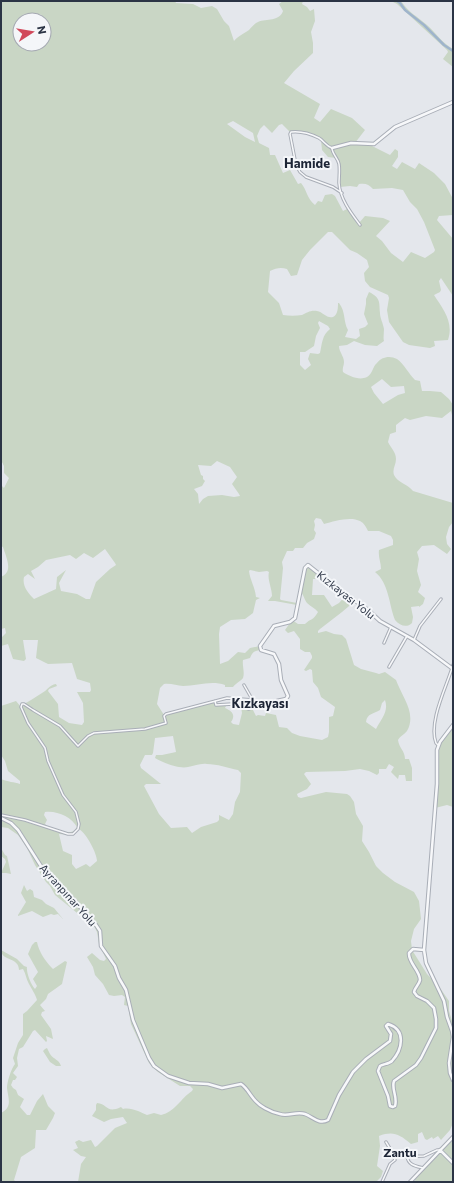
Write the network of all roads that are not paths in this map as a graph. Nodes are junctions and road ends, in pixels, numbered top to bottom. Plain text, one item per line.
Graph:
1 (453, 102) edge
2 (332, 148) junction
3 (342, 193) junction
4 (360, 224) dead end
5 (441, 599) dead end
6 (391, 627) junction
7 (407, 636) junction
8 (414, 640) junction
9 (384, 643) dead end
10 (389, 667) dead end
11 (453, 668) edge
12 (244, 685) dead end
13 (253, 700) junction
14 (215, 701) junction
15 (277, 701) joint
16 (264, 703) junction
17 (453, 725) edge
18 (438, 745) junction
19 (1, 816) edge
20 (424, 950) junction
21 (453, 1080) edge
22 (453, 1137) edge
23 (386, 1142) dead end
24 (440, 1150) junction
25 (407, 1156) junction
26 (394, 1157) junction
27 (453, 1163) edge
28 (423, 1168) junction
29 (382, 1182) edge
30 (410, 1182) edge

1 - 2 street
2 - 3 street
2 - 3 street
3 - 4 street
5 - 8 street
6 - 7 street, Kızkayası Yolu
6 - 9 street
6 - 15 street, Kızkayası Yolu
7 - 8 street, Kızkayası Yolu
7 - 10 street
8 - 11 street, Kızkayası Yolu
11 - 18 street
12 - 13 street
13 - 14 street
13 - 16 street
14 - 16 street
14 - 19 street
15 - 16 street
17 - 18 street
18 - 20 street
19 - 20 street, Ayranpınar Yolu
20 - 21 street
22 - 24 street
23 - 26 street
24 - 25 street
24 - 27 street
24 - 28 street
25 - 26 street
25 - 28 street
26 - 29 street
28 - 30 street

